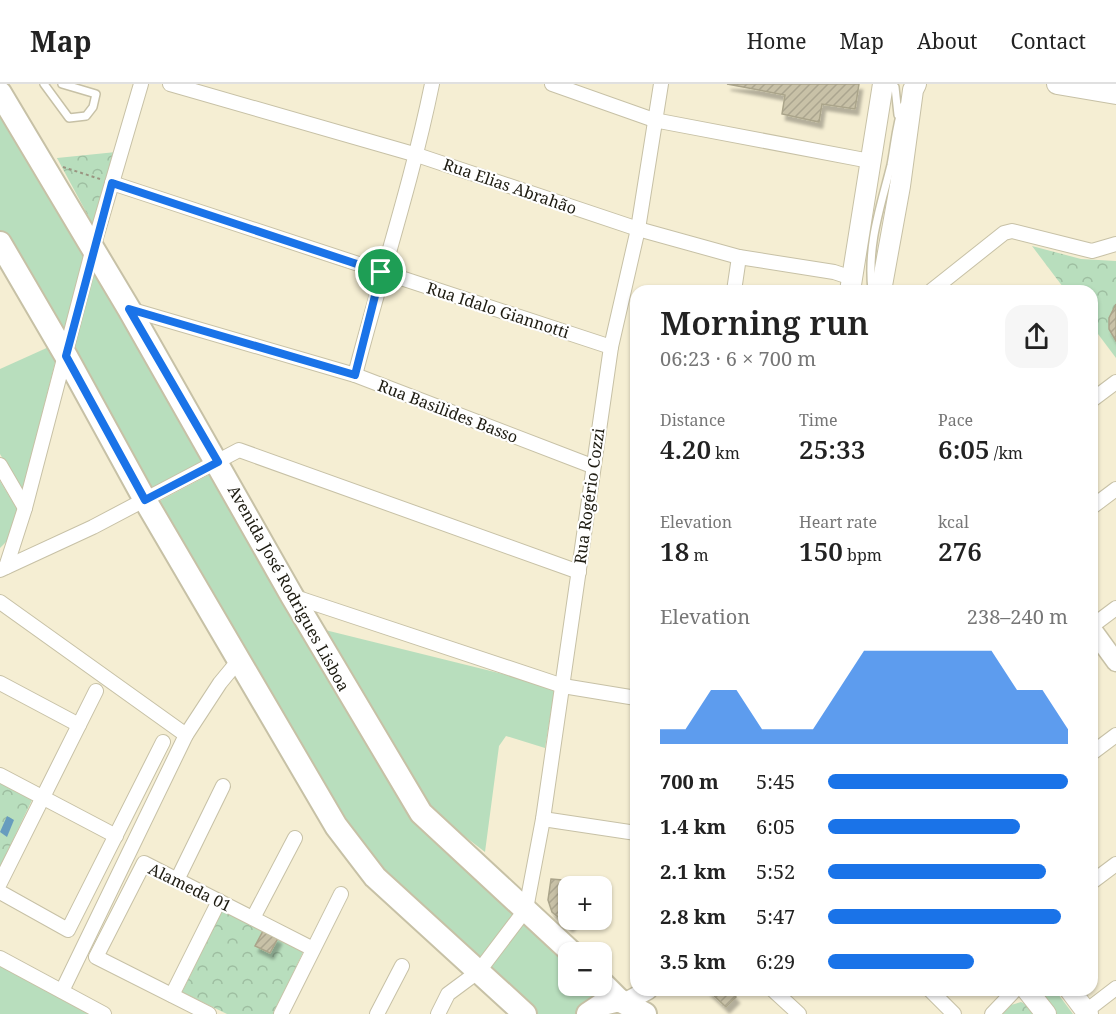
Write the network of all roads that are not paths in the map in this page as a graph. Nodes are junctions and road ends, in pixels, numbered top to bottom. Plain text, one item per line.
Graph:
1 (44, 84) edge
2 (62, 84) edge
3 (141, 84) edge
4 (170, 84) edge
5 (432, 84) edge
6 (552, 84) edge
7 (661, 84) edge
8 (883, 84) edge
9 (891, 84) edge
10 (910, 84) edge
11 (916, 84) edge
12 (1058, 84) edge
13 (0, 93) edge
14 (1116, 94) edge
15 (898, 118) junction
16 (654, 120) junction
17 (905, 148) junction
18 (417, 155) junction
19 (870, 161) junction
20 (891, 166) junction
21 (112, 183) junction
22 (638, 229) junction
23 (0, 243) edge
24 (1116, 244) edge
25 (93, 248) junction
26 (739, 257) junction
27 (869, 267) junction
28 (381, 272) junction
29 (851, 284) edge
30 (735, 285) edge
31 (871, 285) edge
32 (882, 285) edge
33 (939, 285) edge
34 (129, 309) junction
35 (611, 347) junction
36 (67, 370) junction
37 (355, 375) junction
38 (1114, 383) edge
39 (1098, 395) edge
40 (218, 462) junction
41 (0, 465) edge
42 (592, 466) junction
43 (1116, 489) edge
44 (145, 500) junction
45 (1098, 502) edge
46 (25, 508) junction
47 (3, 569) edge
48 (579, 572) junction
49 (292, 596) junction
50 (0, 602) edge
51 (1116, 608) edge
52 (1098, 623) edge
53 (1098, 636) edge
54 (239, 660) junction
55 (1116, 662) edge
56 (0, 682) edge
57 (563, 686) junction
58 (96, 691) dead end
59 (630, 697) edge
60 (79, 726) junction
61 (186, 735) junction
62 (1116, 735) edge
63 (163, 742) dead end
64 (1098, 748) edge
65 (0, 775) edge
66 (223, 786) dead end
67 (43, 797) junction
68 (543, 819) junction
69 (630, 832) edge
70 (116, 836) junction
71 (295, 838) dead end
72 (1116, 864) edge
73 (1098, 878) edge
74 (177, 880) junction
75 (0, 883) edge
76 (0, 892) edge
77 (341, 894) dead end
78 (219, 901) junction
79 (526, 909) junction
80 (253, 918) junction
81 (561, 942) edge
82 (313, 949) junction
83 (0, 958) edge
84 (402, 966) dead end
85 (479, 971) junction
86 (1116, 988) edge
87 (62, 991) junction
88 (612, 992) edge
89 (172, 995) junction
90 (634, 996) edge
91 (648, 996) edge
92 (780, 996) edge
93 (936, 996) edge
94 (1009, 996) edge
95 (1032, 996) edge
96 (1074, 996) edge
97 (622, 1001) junction
98 (1087, 1013) edge
99 (104, 1014) edge
100 (209, 1014) edge
101 (281, 1014) edge
102 (376, 1014) edge
103 (438, 1014) edge
104 (525, 1014) edge
105 (588, 1014) edge
106 (645, 1014) edge
107 (799, 1014) edge
108 (954, 1014) edge
109 (992, 1014) edge
110 (1046, 1014) edge

1 - 2 lane
3 - 21 street
4 - 18 street, Rua Elias Abrahão
5 - 18 street
6 - 16 street
7 - 16 street, Rua Rogério Cozzi
8 - 19 main road
9 - 15 lane
10 - 15 lane
11 - 17 main road
12 - 14 main road
13 - 25 main road, Avenida José Rodrigues Lisboa
15 - 20 lane
16 - 19 street
16 - 22 street, Rua Rogério Cozzi
17 - 20 lane
17 - 32 main road
18 - 22 street, Rua Elias Abrahão
18 - 28 street
19 - 29 main road
20 - 27 lane
21 - 25 street
21 - 28 street, Rua Idalo Giannotti
22 - 26 street, Rua Elias Abrahão
22 - 35 street, Rua Rogério Cozzi
23 - 36 main road
24 - 33 street
25 - 34 main road, Avenida José Rodrigues Lisboa
25 - 36 street
26 - 29 street, Rua Elias Abrahão
26 - 30 street
27 - 29 lane
27 - 31 lane
28 - 35 street, Rua Idalo Giannotti
28 - 37 street
34 - 37 street, Rua Basilides Basso
34 - 40 main road, Avenida José Rodrigues Lisboa
35 - 42 street, Rua Rogério Cozzi
36 - 44 main road
36 - 46 street
37 - 42 street, Rua Basilides Basso
38 - 39 street
40 - 44 street
40 - 48 street
40 - 49 main road, Avenida José Rodrigues Lisboa
41 - 46 street
42 - 48 street, Rua Rogério Cozzi
43 - 45 street
44 - 47 street
44 - 54 main road
46 - 47 street
48 - 57 street, Rua Rogério Cozzi
49 - 57 street
49 - 79 main road, Avenida José Rodrigues Lisboa
50 - 61 street
51 - 52 street
53 - 55 street
54 - 61 street
54 - 85 main road
56 - 60 street
57 - 59 street
57 - 68 street, Rua Rogério Cozzi
58 - 60 street
60 - 67 street
61 - 87 street
62 - 64 street
63 - 70 street
65 - 67 street
66 - 74 street
67 - 70 street
67 - 75 street
68 - 69 street
68 - 79 street, Rua Rogério Cozzi
70 - 76 street
71 - 80 street
72 - 73 street
74 - 78 street, Alameda 01
74 - 89 street, Alameda 01
77 - 82 street
78 - 80 street, Alameda 01
78 - 89 street
79 - 81 main road, Avenida José Rodrigues Lisboa
79 - 85 street
80 - 82 street, Alameda 01
82 - 101 street
83 - 87 street
84 - 102 street
85 - 103 street
85 - 104 main road
86 - 98 street
87 - 99 street
88 - 97 main road
89 - 100 street, Alameda 01
90 - 97 street
91 - 106 street
92 - 107 street
93 - 108 street
94 - 109 street
95 - 110 main road
96 - 98 main road
97 - 105 main road
97 - 106 main road

